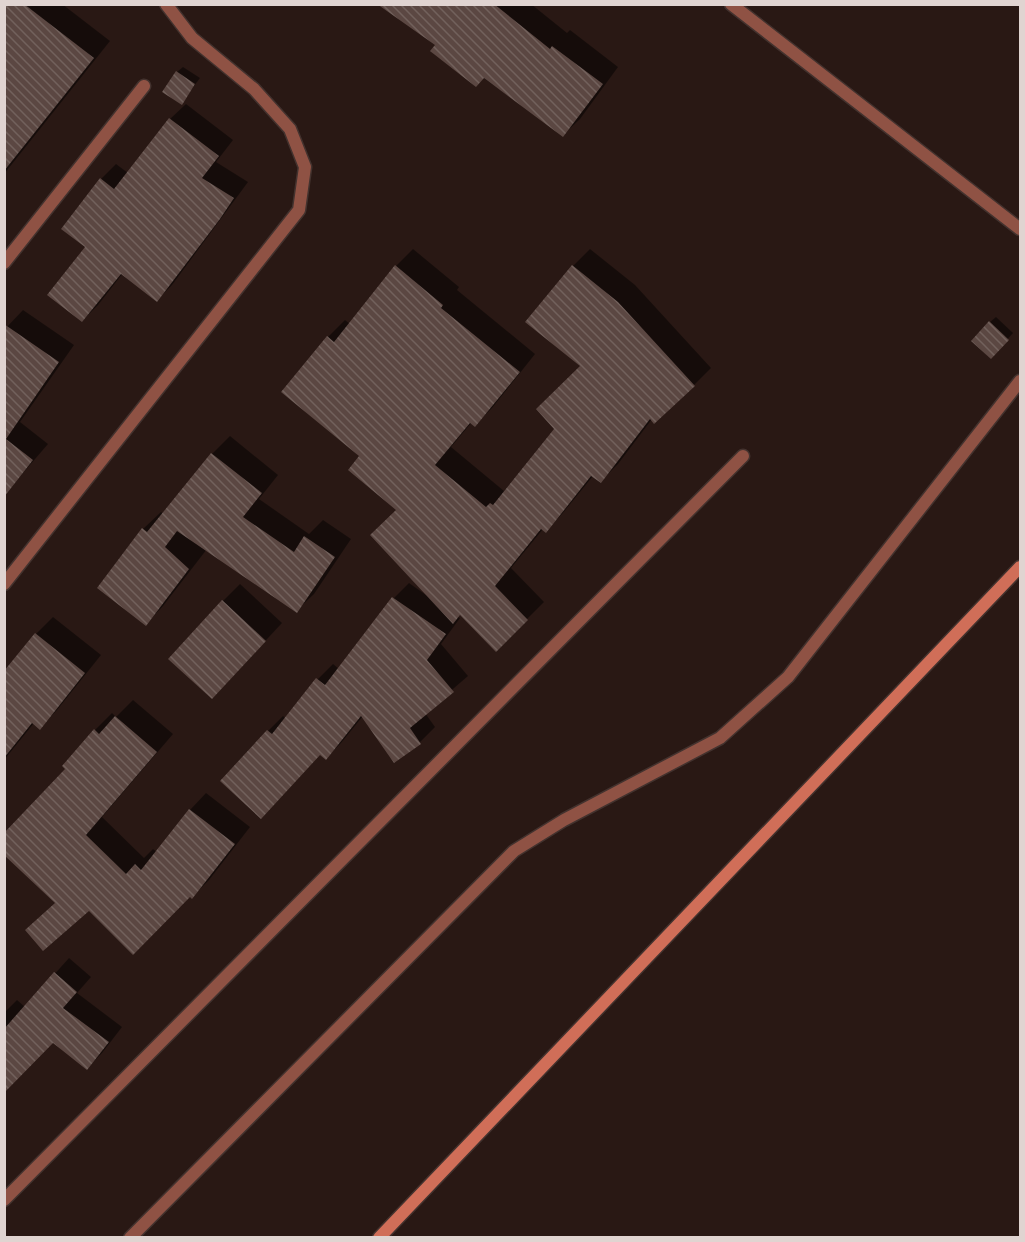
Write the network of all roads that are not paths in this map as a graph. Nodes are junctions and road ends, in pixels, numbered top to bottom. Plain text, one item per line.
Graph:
1 (166, 4) edge
2 (731, 4) edge
3 (144, 86) dead end
4 (1020, 229) edge
5 (4, 263) edge
6 (1020, 381) edge
7 (743, 456) dead end
8 (1020, 567) edge
9 (4, 584) edge
10 (6, 1197) edge
11 (130, 1238) edge
12 (379, 1238) edge

1 - 9 street
2 - 4 street
3 - 5 street
6 - 11 street
7 - 10 street
8 - 12 main road

